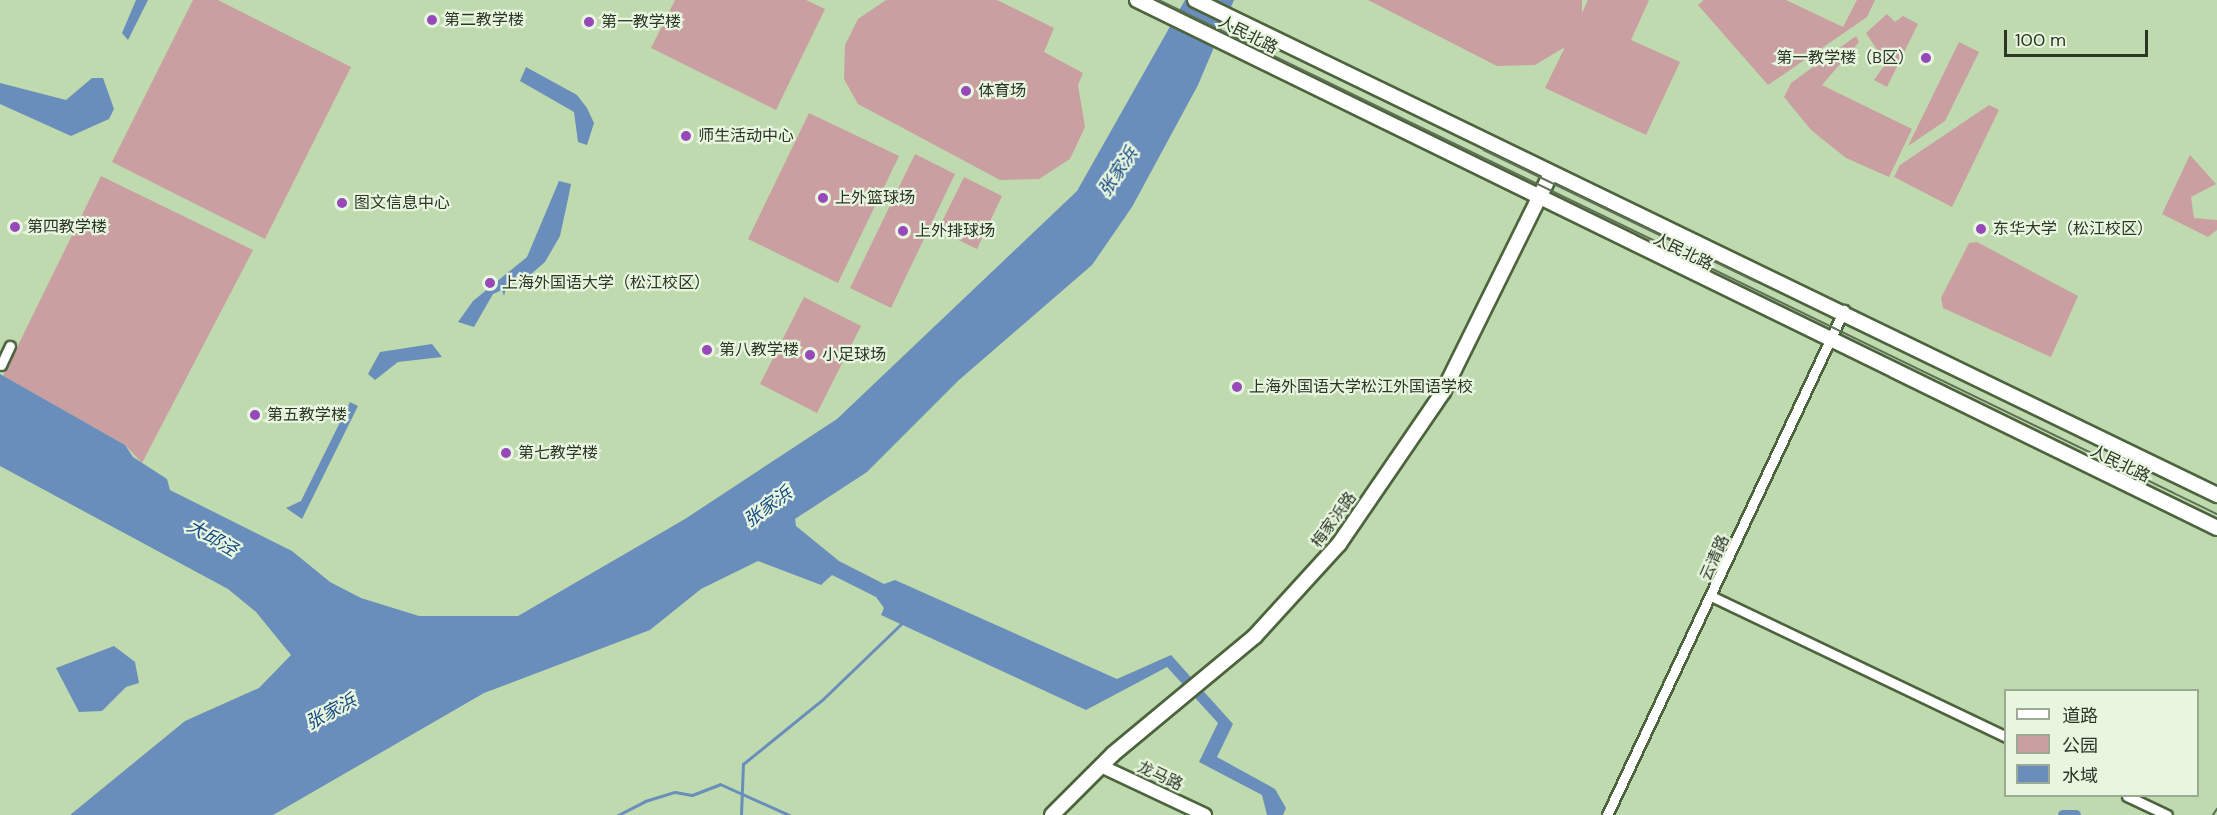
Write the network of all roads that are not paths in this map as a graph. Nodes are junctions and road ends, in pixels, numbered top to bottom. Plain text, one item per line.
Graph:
1 (1137, 0) edge
2 (1196, 0) edge
3 (1551, 173) junction
4 (1539, 200) junction
5 (1844, 310) junction
6 (1829, 343) junction
7 (10, 346) dead end
8 (1, 365) edge
9 (2217, 495) edge
10 (2217, 528) edge
11 (1713, 597) junction
12 (2004, 736) edge
13 (1101, 766) junction
14 (2131, 797) edge
15 (1052, 815) edge
16 (1205, 815) edge
17 (1607, 815) edge
18 (2167, 815) edge

1 - 4 main road, 人民北路
2 - 3 main road, 人民北路
3 - 4 main road, 梅家浜路
3 - 5 main road, 人民北路
4 - 6 main road, 人民北路
4 - 13 main road, 梅家浜路
5 - 6 street, 云清路
5 - 9 main road, 人民北路
6 - 10 main road, 人民北路
6 - 11 street, 云清路
7 - 8 street
11 - 12 street
11 - 17 street, 云清路
13 - 15 main road, 梅家浜路
13 - 16 street, 龙马路
14 - 18 street

